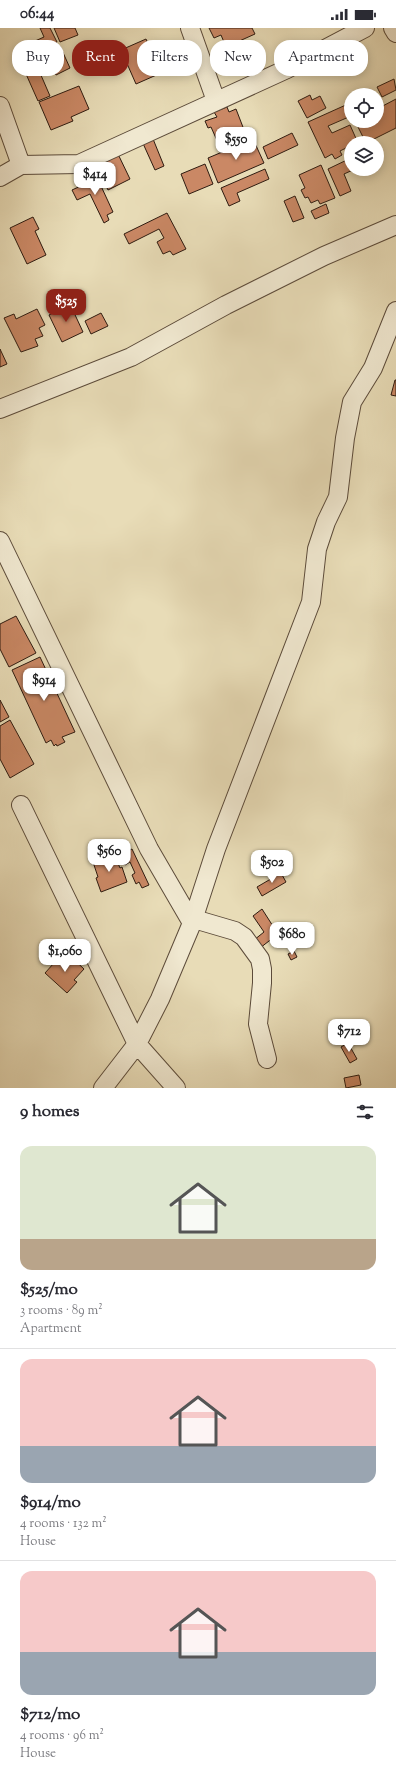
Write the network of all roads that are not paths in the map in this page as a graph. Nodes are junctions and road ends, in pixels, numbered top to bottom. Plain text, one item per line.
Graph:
1 (190, 28) edge
2 (365, 28) edge
3 (393, 28) edge
4 (396, 33) edge
5 (216, 101) junction
6 (0, 106) edge
7 (21, 165) junction
8 (0, 177) edge
9 (396, 225) edge
10 (396, 311) edge
11 (0, 409) edge
12 (0, 541) edge
13 (21, 805) dead end
14 (192, 923) junction
15 (137, 1044) junction
16 (268, 1059) dead end
17 (103, 1088) edge
18 (176, 1088) edge

1 - 5 street
2 - 5 street
3 - 4 street
5 - 7 street
6 - 7 street
7 - 8 street
9 - 11 street
10 - 14 street
12 - 14 street
13 - 15 street
14 - 15 street
14 - 16 street
15 - 17 street
15 - 18 street

